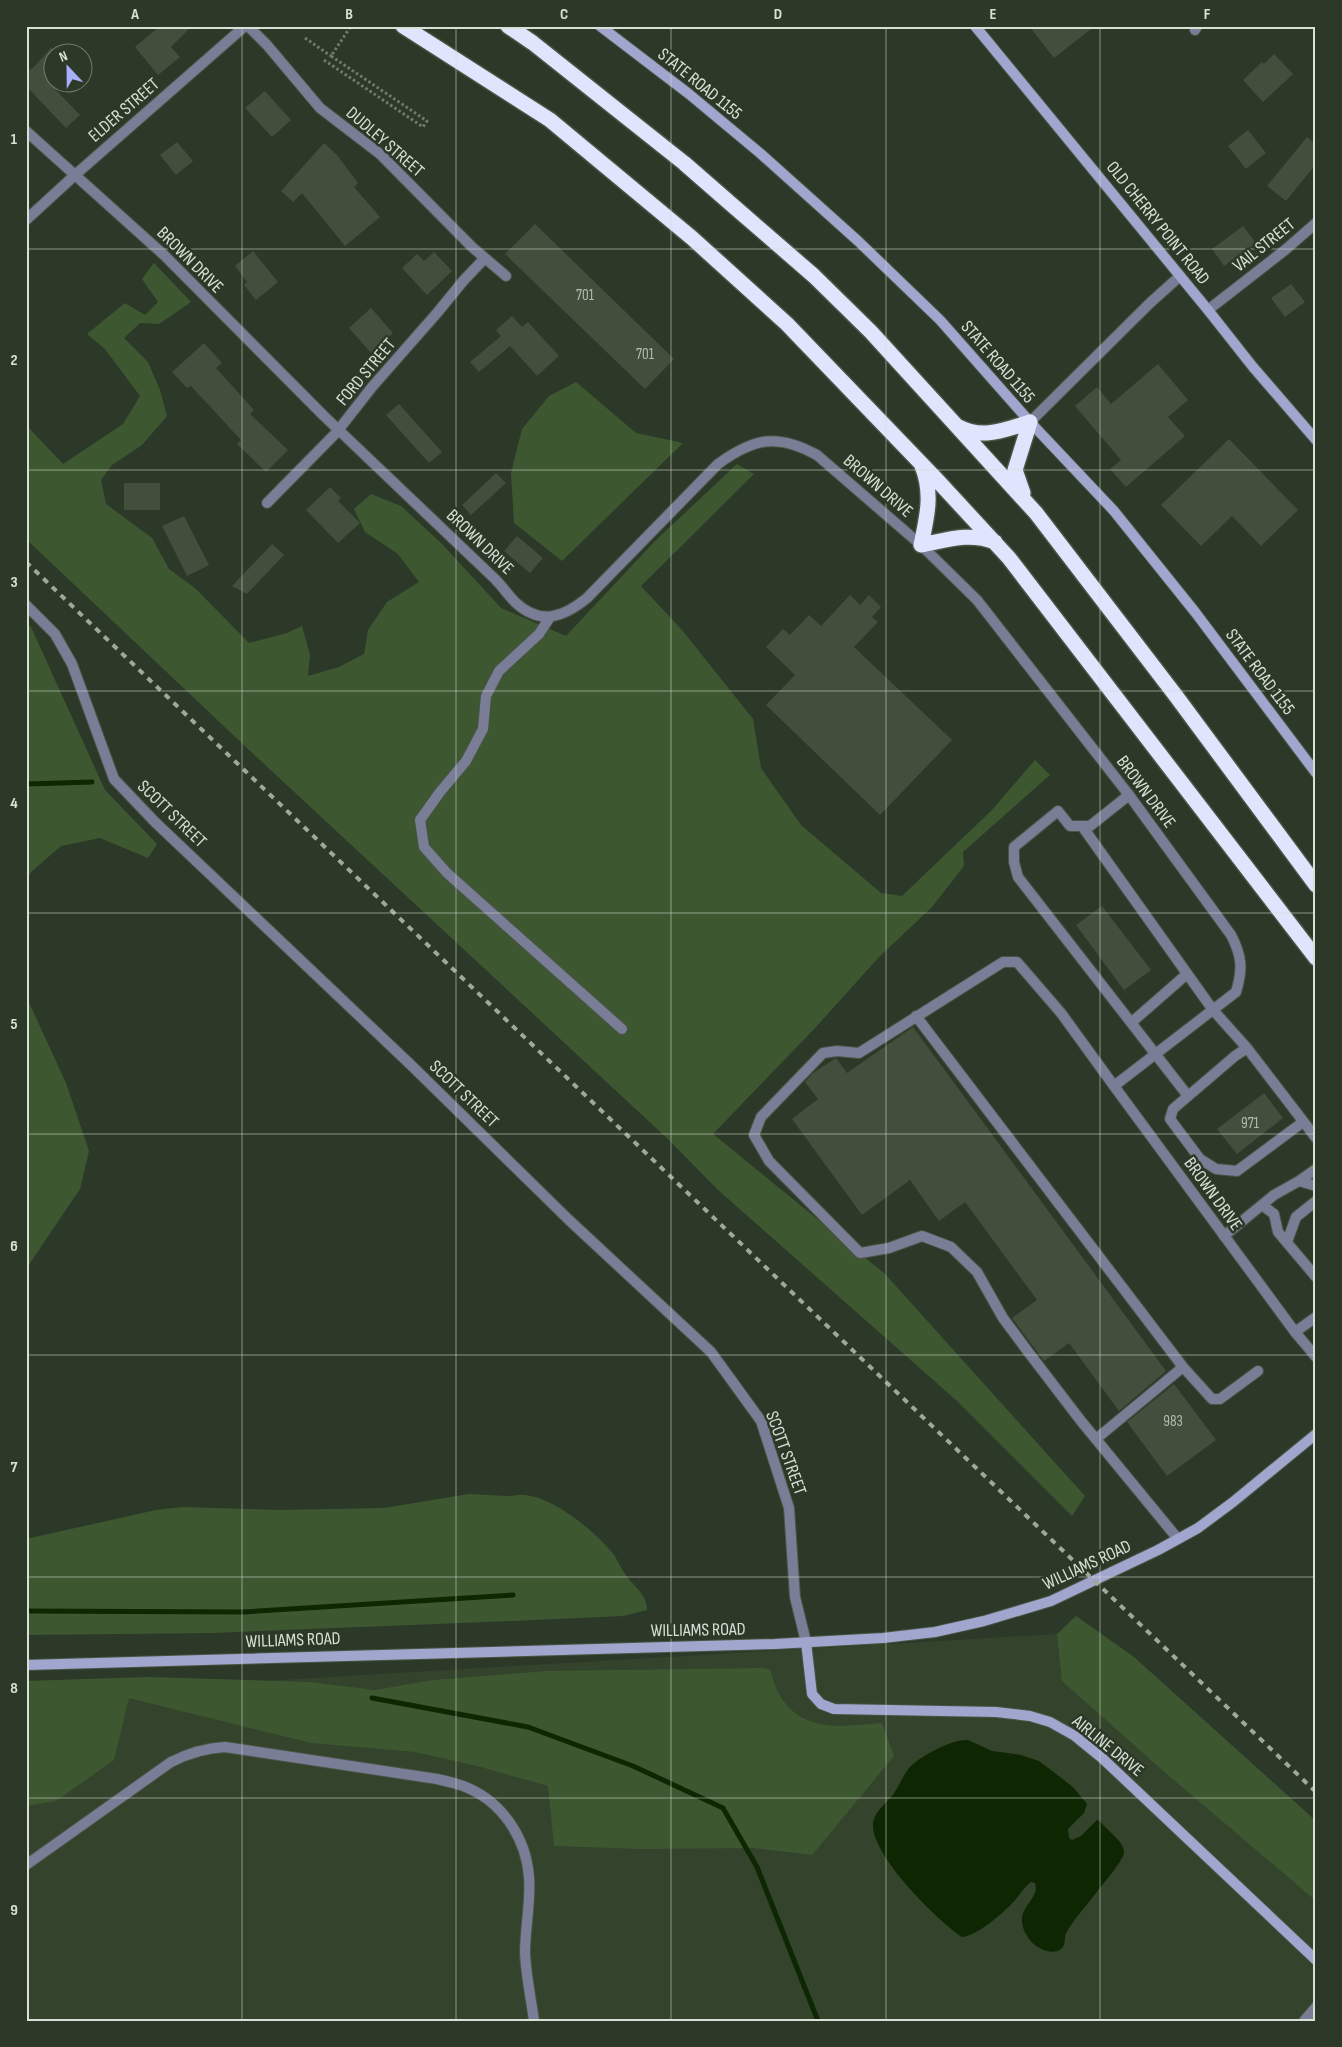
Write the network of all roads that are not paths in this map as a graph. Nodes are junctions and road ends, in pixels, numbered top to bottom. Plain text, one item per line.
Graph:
1 (247, 26) edge
2 (403, 26) edge
3 (508, 26) edge
4 (600, 26) edge
5 (975, 26) edge
6 (26, 131) edge
7 (74, 175) junction
8 (26, 220) edge
9 (1316, 224) edge
10 (485, 258) junction
11 (506, 276) dead end
12 (1180, 276) junction
13 (1208, 310) junction
14 (1030, 422) junction
15 (952, 423) junction
16 (340, 429) junction
17 (1316, 440) edge
18 (920, 462) junction
19 (267, 503) dead end
20 (1036, 513) junction
21 (995, 542) junction
22 (921, 545) junction
23 (26, 605) edge
24 (550, 617) junction
25 (1316, 773) edge
26 (1129, 795) junction
27 (1082, 826) junction
28 (1316, 884) edge
29 (1316, 958) edge
30 (1187, 974) junction
31 (1213, 1010) junction
32 (916, 1016) junction
33 (1132, 1022) junction
34 (622, 1029) dead end
35 (1247, 1048) junction
36 (1156, 1054) junction
37 (1114, 1086) junction
38 (1188, 1096) junction
39 (1303, 1122) junction
40 (1316, 1138) edge
41 (1316, 1169) edge
42 (1299, 1181) junction
43 (1316, 1186) edge
44 (1316, 1201) edge
45 (1262, 1205) junction
46 (1224, 1236) junction
47 (1286, 1242) junction
48 (1316, 1277) edge
49 (1316, 1317) edge
50 (1295, 1332) junction
51 (1316, 1357) edge
52 (1182, 1368) junction
53 (1258, 1371) dead end
54 (1316, 1434) edge
55 (1096, 1439) junction
56 (1178, 1539) junction
57 (806, 1642) junction
58 (26, 1665) edge
59 (26, 1866) edge
60 (1316, 1960) edge
61 (1316, 2006) edge
62 (534, 2021) edge
63 (1304, 2021) edge

1 - 7 street, ELDER STREET
1 - 10 street, DUDLEY STREET
2 - 18 highway
3 - 15 highway
4 - 14 street, STATE ROAD 1155
5 - 12 street, OLD CHERRY POINT ROAD
6 - 7 street, BROWN DRIVE
7 - 8 street, ELDER STREET
7 - 16 street, BROWN DRIVE
9 - 13 street, VAIL STREET
10 - 11 street, DUDLEY STREET
10 - 16 street, FORD STREET
12 - 13 street, OLD CHERRY POINT ROAD
12 - 14 street
13 - 17 street, OLD CHERRY POINT ROAD
14 - 15 highway
14 - 20 highway
14 - 25 street, STATE ROAD 1155
15 - 20 highway
16 - 19 street, FORD STREET
16 - 24 street, BROWN DRIVE
18 - 21 highway
18 - 22 highway
20 - 28 highway
21 - 22 highway
21 - 29 highway
22 - 24 street, BROWN DRIVE
22 - 26 street, BROWN DRIVE
23 - 57 street, SCOTT STREET
24 - 34 street
26 - 27 street
26 - 31 street, BROWN DRIVE
27 - 30 street
27 - 33 street
30 - 31 street
30 - 33 street
31 - 35 street
31 - 36 street, BROWN DRIVE
32 - 37 street
32 - 52 street
32 - 55 street
33 - 36 street
35 - 38 street
35 - 39 street
36 - 37 street, BROWN DRIVE
36 - 38 street
37 - 46 street, BROWN DRIVE
38 - 39 street
39 - 40 street
41 - 42 street
42 - 43 street
42 - 45 street
44 - 47 street
45 - 46 street
45 - 47 street
46 - 50 street, BROWN DRIVE
47 - 48 street
49 - 50 street
50 - 51 street, BROWN DRIVE
52 - 53 street
52 - 55 street
54 - 56 street, WILLIAMS ROAD
55 - 56 street
56 - 57 street, WILLIAMS ROAD
57 - 58 street, WILLIAMS ROAD
57 - 60 street, AIRLINE DRIVE
59 - 62 street
61 - 63 street

